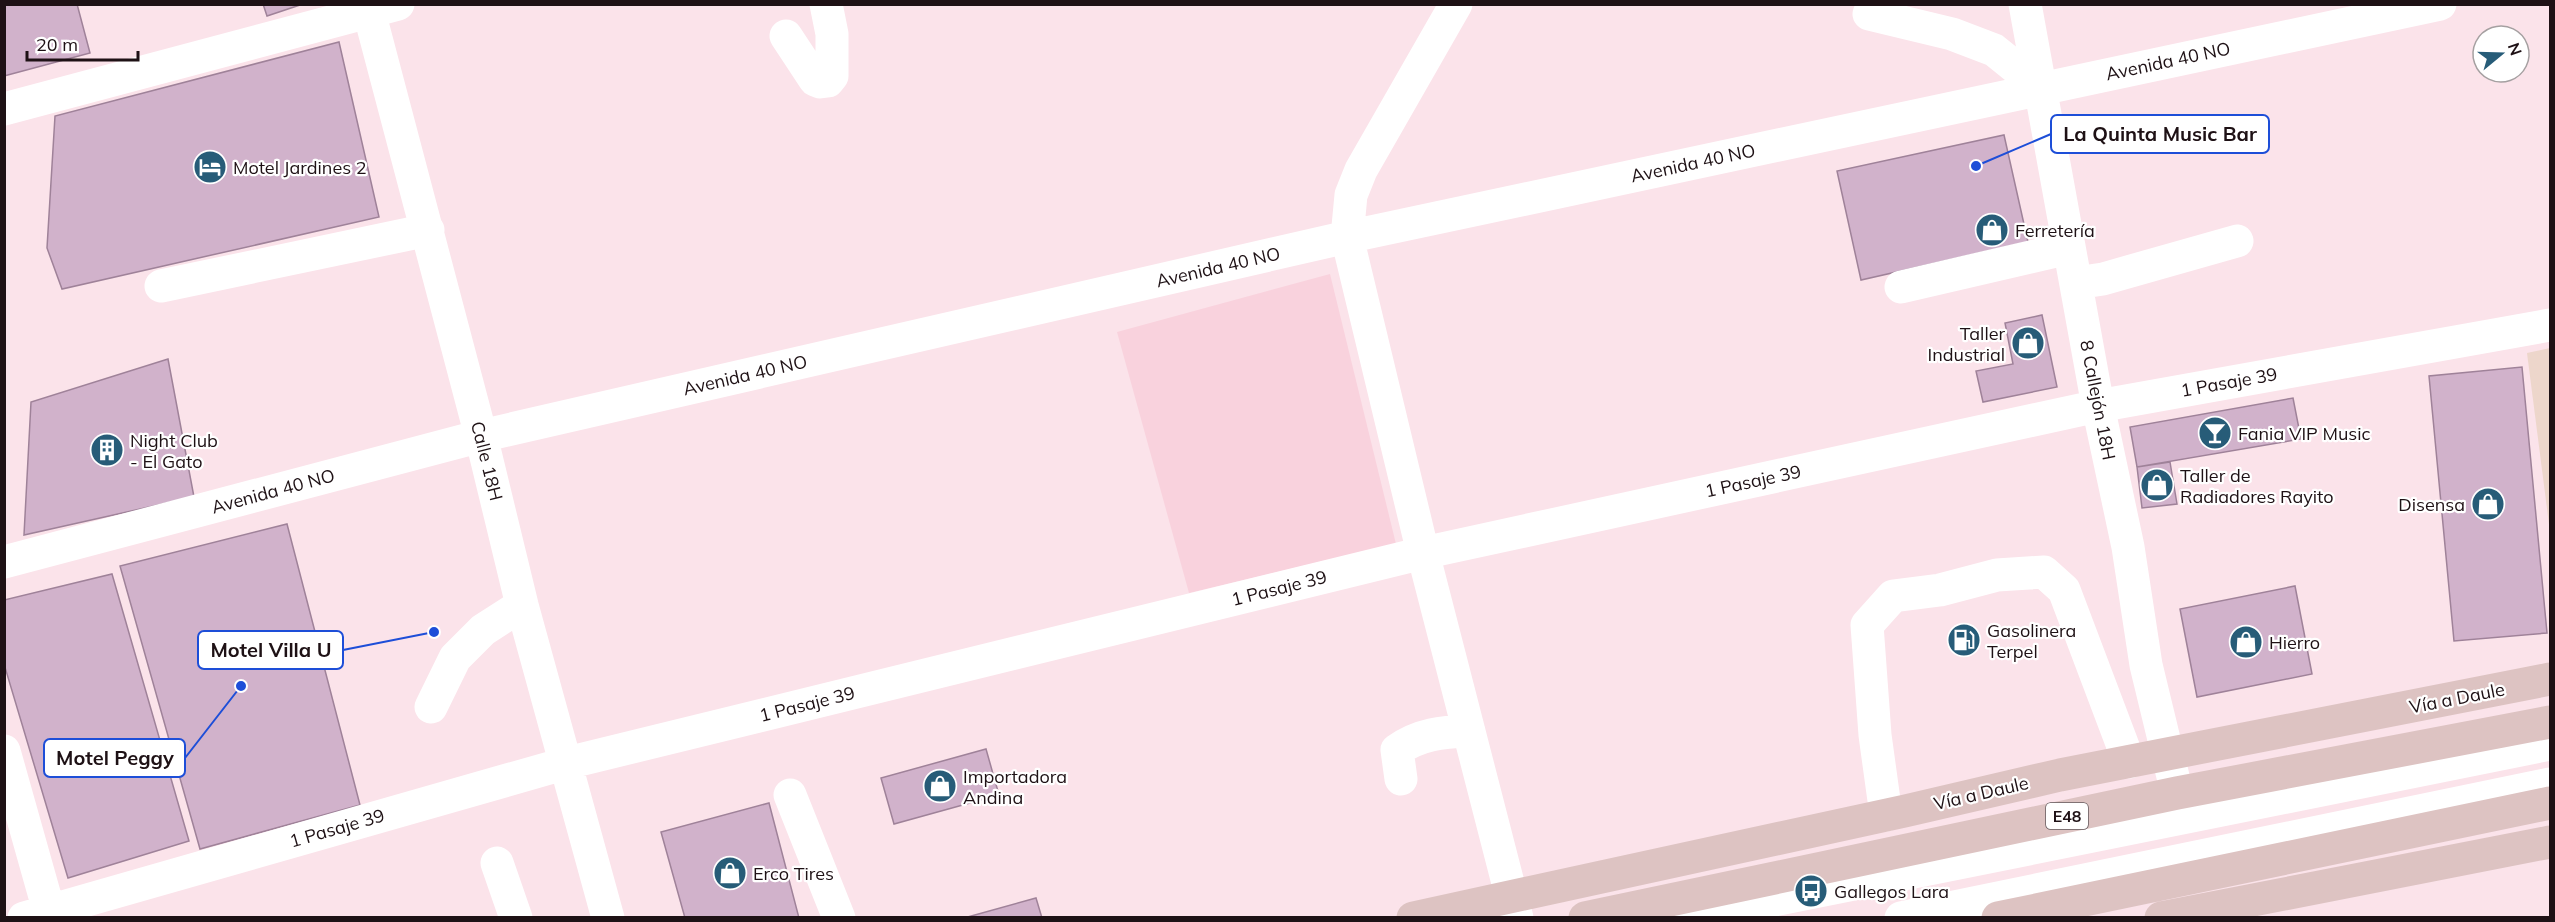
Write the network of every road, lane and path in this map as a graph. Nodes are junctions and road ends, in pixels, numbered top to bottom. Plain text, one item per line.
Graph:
1 (826, 4) edge
2 (1456, 4) edge
3 (2025, 4) edge
4 (2440, 4) edge
5 (378, 7) edge
6 (1869, 14) dead end
7 (786, 36) dead end
8 (2041, 88) junction
9 (4, 109) edge
10 (428, 230) junction
11 (1347, 237) junction
12 (2237, 241) dead end
13 (2069, 248) junction
14 (2076, 283) junction
15 (161, 286) dead end
16 (1901, 287) dead end
17 (2550, 325) edge
18 (2098, 406) junction
19 (481, 436) junction
20 (1423, 553) junction
21 (4, 562) edge
22 (522, 605) junction
23 (2550, 679) edge
24 (430, 707) dead end
25 (2550, 722) edge
26 (1469, 730) junction
27 (2550, 744) edge
28 (4, 751) edge
29 (2168, 755) junction
30 (2129, 762) junction
31 (567, 763) junction
32 (1401, 779) dead end
33 (2550, 783) edge
34 (2177, 793) junction
35 (790, 795) dead end
36 (2550, 803) edge
37 (1886, 815) junction
38 (2550, 842) edge
39 (497, 863) dead end
40 (2205, 874) junction
41 (1515, 906) edge
42 (2213, 912) edge
43 (41, 915) edge
44 (516, 918) edge
45 (608, 918) edge
46 (839, 918) edge
47 (1413, 918) edge
48 (1585, 918) edge
49 (1685, 918) edge
50 (1901, 918) edge
51 (1998, 918) edge
52 (2161, 918) edge

1 - 7 street
2 - 11 street
3 - 8 street, 8 Callejón 18H
4 - 8 street, Avenida 40 NO
5 - 9 street
5 - 10 street, Calle 18H
6 - 8 street
8 - 11 street, Avenida 40 NO
8 - 13 street, 8 Callejón 18H
10 - 15 street
10 - 19 street, Calle 18H
11 - 19 street, Avenida 40 NO
11 - 20 street
12 - 14 street
13 - 14 street, 8 Callejón 18H
13 - 16 street
14 - 18 street, 8 Callejón 18H
17 - 18 street, 1 Pasaje 39
18 - 20 street, 1 Pasaje 39
18 - 29 street, 8 Callejón 18H
19 - 21 street, Avenida 40 NO
19 - 22 street, Calle 18H
20 - 26 street
20 - 31 street, 1 Pasaje 39
22 - 24 street
22 - 31 street, Calle 18H
23 - 29 main road, Vía a Daule / E48
25 - 34 main road, E48
26 - 32 street
26 - 41 street
27 - 49 street
28 - 43 street
29 - 30 main road, Vía a Daule / E48
29 - 34 street, 8 Callejón 18H
30 - 37 main road, Vía a Daule / E48
30 - 37 street
31 - 43 street, 1 Pasaje 39
31 - 45 street, Calle 18H
33 - 50 street
34 - 48 main road, E48
35 - 46 street
36 - 40 main road
37 - 41 main road, Vía a Daule / E48
38 - 42 main road
39 - 44 street
40 - 42 street
40 - 51 main road
41 - 47 main road, Vía a Daule / E48
42 - 52 main road

